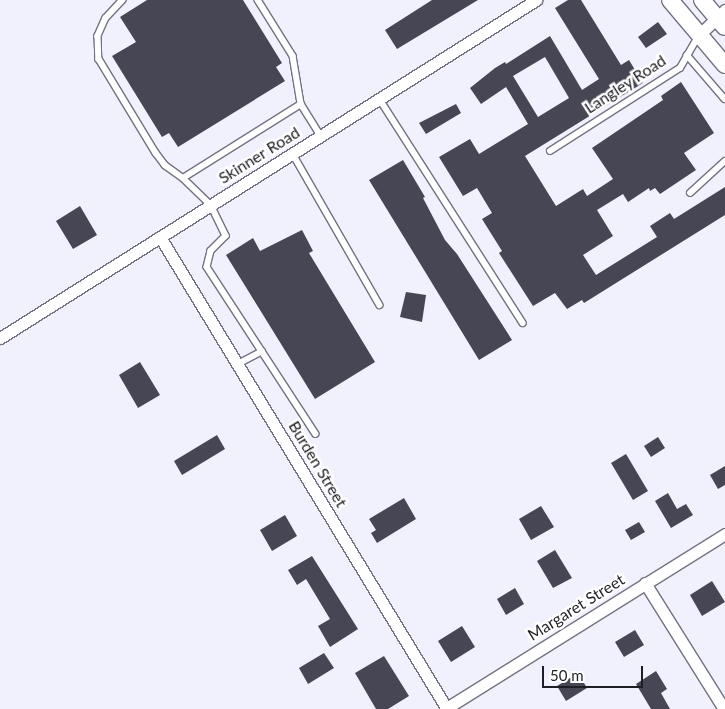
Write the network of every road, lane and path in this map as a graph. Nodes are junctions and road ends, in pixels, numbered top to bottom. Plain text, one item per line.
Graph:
1 (123, 0) edge
2 (258, 0) edge
3 (536, 0) edge
4 (670, 0) edge
5 (702, 0) edge
6 (722, 18) edge
7 (700, 34) junction
8 (687, 55) junction
9 (725, 65) edge
10 (379, 98) junction
11 (725, 99) edge
12 (301, 104) junction
13 (321, 136) junction
14 (550, 151) dead end
15 (293, 154) junction
16 (725, 161) edge
17 (183, 178) junction
18 (690, 193) dead end
19 (211, 205) junction
20 (160, 236) junction
21 (380, 305) dead end
22 (523, 323) dead end
23 (0, 338) edge
24 (262, 351) junction
25 (238, 364) junction
26 (316, 434) dead end
27 (725, 534) edge
28 (645, 583) junction
29 (446, 709) edge
30 (724, 709) edge

1 - 17 lane
2 - 12 lane
3 - 10 street, Skinner Road
4 - 7 main road
5 - 6 main road
6 - 7 street, Langley Road
7 - 8 lane, Langley Road
7 - 9 main road
8 - 11 lane
8 - 14 lane, Langley Road
10 - 13 street, Skinner Road
10 - 22 lane
12 - 13 lane
12 - 17 lane
13 - 15 street, Skinner Road
15 - 19 street, Skinner Road
15 - 21 lane
16 - 18 lane
17 - 19 lane
19 - 20 street, Skinner Road
19 - 24 lane
20 - 23 street, Skinner Road
20 - 25 street, Burden Street
24 - 25 lane
24 - 26 lane
25 - 29 street, Burden Street
27 - 28 street, Margaret Street
28 - 29 street, Margaret Street
28 - 30 street

